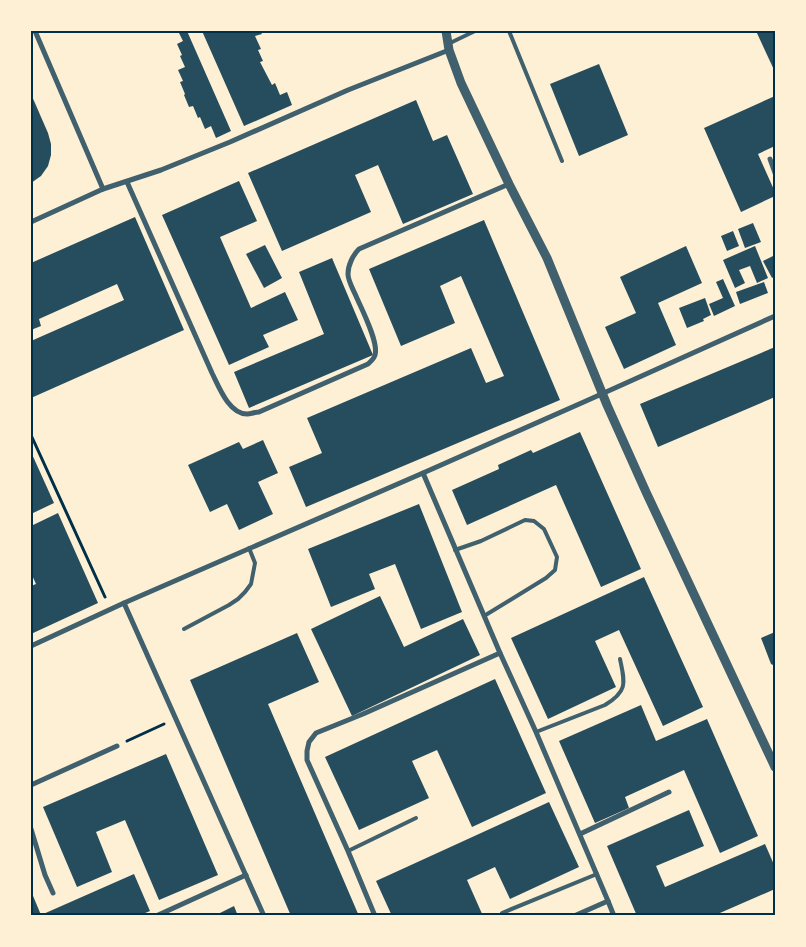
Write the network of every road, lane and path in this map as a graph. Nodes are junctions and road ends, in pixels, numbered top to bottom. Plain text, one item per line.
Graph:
1 (35, 31) edge
2 (446, 31) edge
3 (475, 31) edge
4 (509, 31) edge
5 (448, 47) junction
6 (770, 158) dead end
7 (562, 161) dead end
8 (775, 173) edge
9 (126, 182) junction
10 (510, 184) junction
11 (103, 189) junction
12 (31, 222) edge
13 (775, 316) edge
14 (602, 394) junction
15 (31, 436) edge
16 (423, 473) junction
17 (249, 548) junction
18 (455, 550) junction
19 (124, 603) junction
20 (111, 609) junction
21 (484, 616) junction
22 (184, 629) dead end
23 (31, 646) edge
24 (500, 653) junction
25 (620, 659) dead end
26 (176, 719) junction
27 (536, 732) junction
28 (117, 746) joint
29 (775, 767) edge
30 (31, 785) edge
31 (669, 792) dead end
32 (416, 818) dead end
33 (31, 829) edge
34 (580, 834) junction
35 (348, 850) junction
36 (597, 874) junction
37 (246, 875) junction
38 (53, 892) dead end
39 (608, 901) junction
40 (502, 913) dead end
41 (156, 916) edge
42 (264, 916) edge
43 (375, 916) edge
44 (574, 916) edge
45 (614, 916) edge

1 - 11 street
2 - 5 street
3 - 5 lane
4 - 7 lane
5 - 9 street
5 - 10 street
6 - 8 street
9 - 10 street
9 - 11 street
10 - 14 street
11 - 12 street
13 - 14 street
14 - 16 street
14 - 29 street
15 - 20 path
16 - 17 street
16 - 18 street
17 - 19 street
17 - 22 lane
18 - 21 street
18 - 21 lane
19 - 20 street
19 - 26 street
20 - 23 street
21 - 24 street
24 - 27 street
24 - 35 street
25 - 27 lane
26 - 28 path
26 - 37 street
27 - 34 street
28 - 30 street
31 - 34 street
32 - 35 lane
33 - 38 street
34 - 36 street
35 - 43 street
36 - 39 street
36 - 40 lane
37 - 41 street
37 - 42 street
39 - 44 street
39 - 45 street

